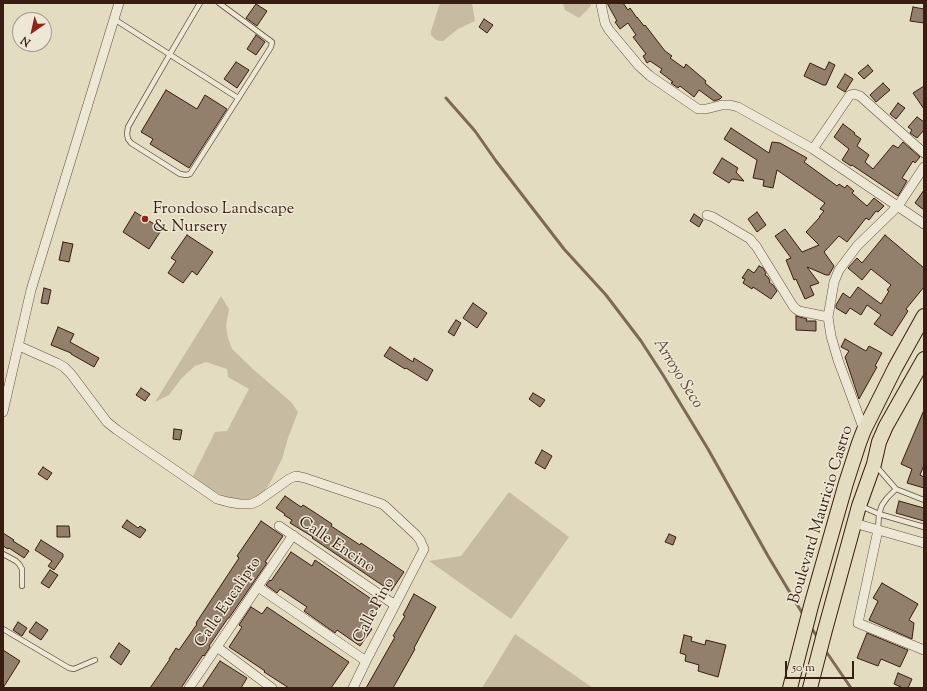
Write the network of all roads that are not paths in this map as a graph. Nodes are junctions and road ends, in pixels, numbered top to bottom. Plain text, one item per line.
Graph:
1 (119, 3) edge
2 (200, 3) edge
3 (219, 3) edge
4 (601, 4) dead end
5 (114, 18) junction
6 (170, 54) junction
7 (238, 98) junction
8 (813, 148) junction
9 (924, 153) edge
10 (924, 167) edge
11 (898, 206) junction
12 (707, 216) dead end
13 (924, 224) edge
14 (924, 316) edge
15 (828, 317) junction
16 (18, 346) junction
17 (924, 359) edge
18 (3, 412) edge
19 (864, 430) junction
20 (874, 464) junction
21 (896, 489) junction
22 (924, 500) edge
23 (859, 506) junction
24 (879, 514) junction
25 (854, 523) junction
26 (279, 526) dead end
27 (924, 528) edge
28 (878, 530) junction
29 (293, 535) junction
30 (924, 543) edge
31 (3, 554) edge
32 (22, 586) dead end
33 (258, 587) junction
34 (395, 605) junction
35 (3, 629) edge
36 (217, 647) junction
37 (924, 650) edge
38 (95, 660) dead end
39 (366, 661) junction
40 (189, 688) edge
41 (272, 688) edge
42 (353, 688) edge
43 (790, 688) edge
44 (810, 688) edge

1 - 5 street
2 - 6 lane
3 - 7 lane
4 - 8 street
5 - 6 lane
5 - 16 street
6 - 7 lane
6 - 7 lane
8 - 9 street
8 - 11 street
10 - 11 street
11 - 13 street
11 - 15 street
12 - 15 street
14 - 19 main road, Boulevard Mauricio Castro
15 - 19 street
16 - 18 street
16 - 34 street, Calle Pino
17 - 20 main road, Boulevard Mauricio Castro
19 - 43 main road, Boulevard Mauricio Castro
20 - 21 lane
20 - 23 main road, Boulevard Mauricio Castro
21 - 22 lane
21 - 24 lane
23 - 24 lane
23 - 25 main road, Boulevard Mauricio Castro
24 - 27 lane
24 - 28 lane
25 - 28 street
25 - 44 main road, Boulevard Mauricio Castro
26 - 29 street, Calle Encino
28 - 30 street
28 - 37 street
29 - 33 street, Calle Eucalipto
29 - 34 street, Calle Encino
31 - 32 lane
33 - 36 street, Calle Eucalipto
33 - 39 street
34 - 39 street, Calle Pino
35 - 38 lane
36 - 40 street, Calle Eucalipto
36 - 41 street
39 - 42 street, Calle Pino

